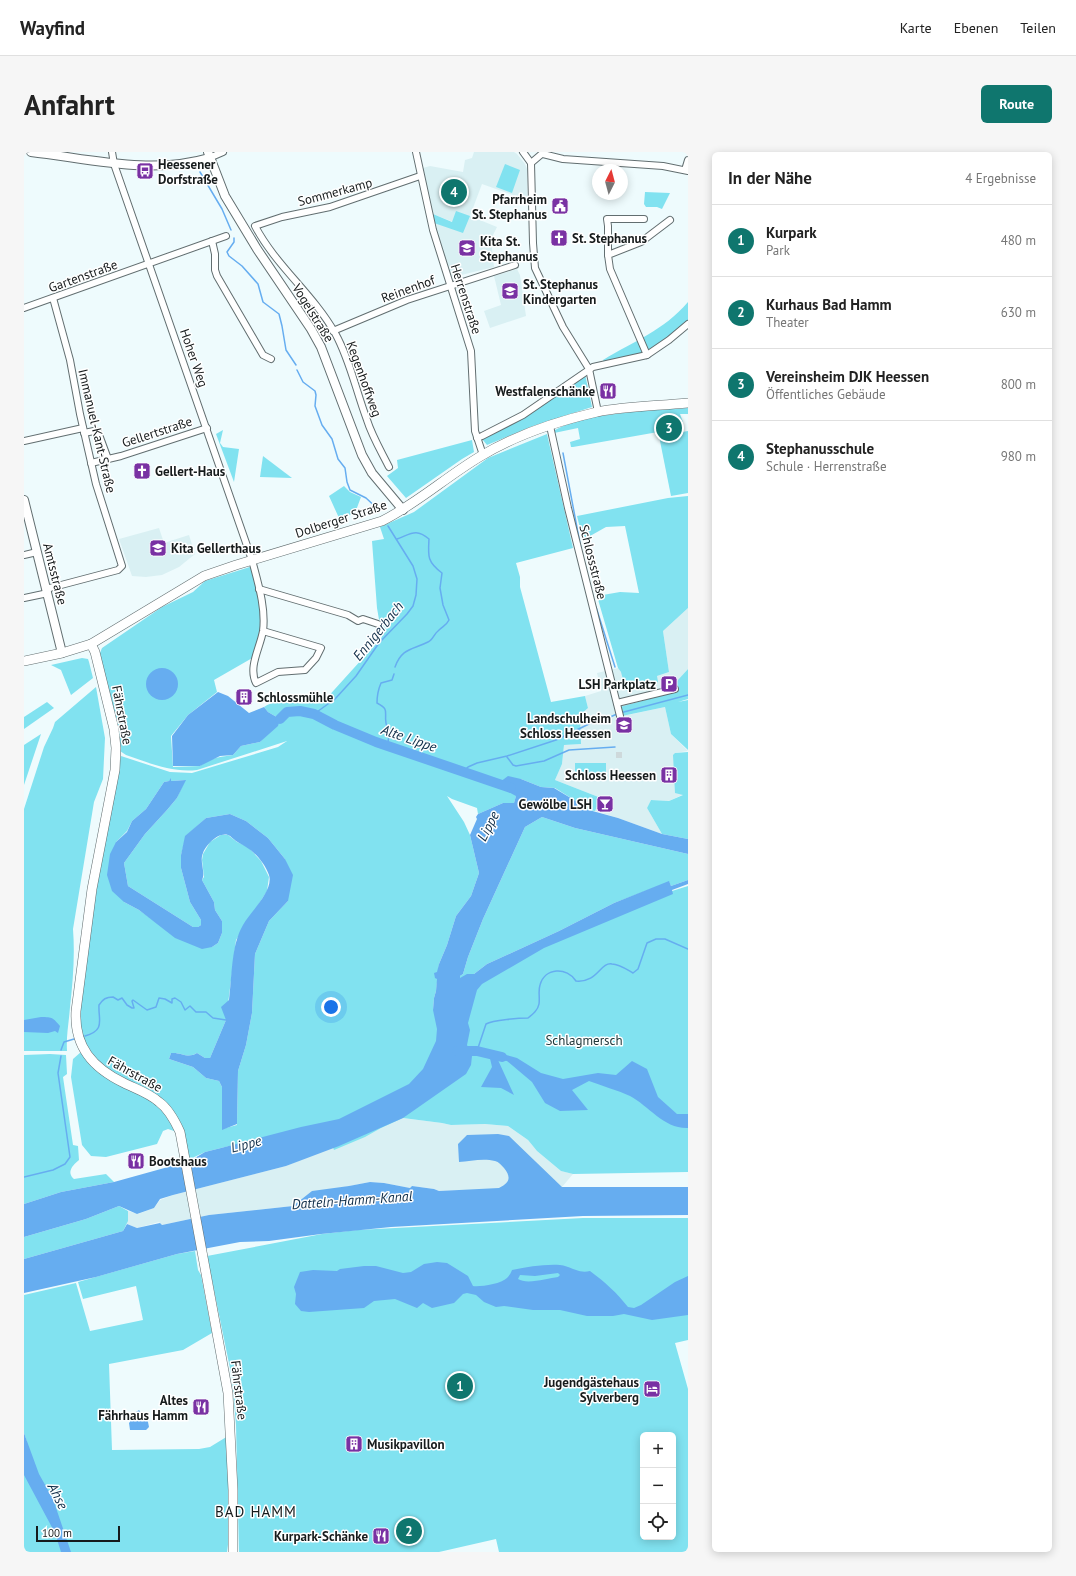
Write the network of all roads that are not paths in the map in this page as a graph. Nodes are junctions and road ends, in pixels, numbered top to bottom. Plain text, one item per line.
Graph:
1 (32, 152) edge
2 (112, 152) edge
3 (223, 152) edge
4 (416, 152) edge
5 (523, 152) edge
6 (544, 153) edge
7 (208, 155) edge
8 (688, 160) edge
9 (531, 163) junction
10 (114, 164) junction
11 (686, 171) edge
12 (420, 176) junction
13 (644, 219) dead end
14 (670, 220) dead end
15 (255, 226) joint
16 (226, 236) dead end
17 (212, 241) junction
18 (608, 255) junction
19 (149, 264) junction
20 (515, 265) dead end
21 (450, 286) junction
22 (53, 298) junction
23 (24, 308) edge
24 (688, 324) edge
25 (333, 330) junction
26 (647, 355) junction
27 (270, 359) dead end
28 (589, 369) junction
29 (688, 404) edge
30 (598, 412) junction
31 (550, 426) junction
32 (207, 428) junction
33 (83, 431) junction
34 (477, 438) junction
35 (24, 441) edge
36 (483, 455) junction
37 (108, 459) junction
38 (91, 463) junction
39 (388, 467) dead end
40 (24, 500) edge
41 (403, 510) junction
42 (37, 552) junction
43 (24, 554) edge
44 (252, 560) junction
45 (259, 589) junction
46 (47, 591) junction
47 (24, 598) edge
48 (378, 624) dead end
49 (262, 632) junction
50 (92, 644) junction
51 (62, 653) junction
52 (24, 660) edge
53 (675, 689) dead end
54 (233, 1552) edge

1 - 10 street
2 - 10 street, Hoher Weg
3 - 7 street
4 - 12 street, Herrenstraße
5 - 9 street
6 - 9 street
6 - 11 street
7 - 10 street
7 - 41 street, Vogelstraße
8 - 11 street
9 - 28 street
10 - 19 street, Hoher Weg
12 - 15 street, Sommerkamp
12 - 21 street, Herrenstraße
13 - 18 street
14 - 18 street
15 - 25 street, Kegenhoffweg
16 - 17 street, Gartenstraße
17 - 19 street, Gartenstraße
17 - 27 street
18 - 26 street
19 - 22 street, Gartenstraße
19 - 32 street, Hoher Weg
20 - 21 street, Reinenhof
21 - 25 street, Reinenhof
21 - 34 street, Herrenstraße
22 - 23 street, Gartenstraße
22 - 33 street, Immanuel-Kant-Straße
24 - 26 street
25 - 39 street, Kegenhoffweg
26 - 28 street
28 - 30 street
28 - 34 street
29 - 30 main road, Dolberger Straße
30 - 31 main road, Dolberger Straße
31 - 36 main road, Dolberger Straße
31 - 53 street, Schlossstraße
32 - 37 street, Gellertstraße
32 - 44 street, Hoher Weg
33 - 35 street
33 - 37 street
33 - 38 street, Immanuel-Kant-Straße
34 - 36 street, Herrenstraße
36 - 41 main road, Dolberger Straße
37 - 38 street, Gellertstraße
38 - 46 street, Immanuel-Kant-Straße
40 - 42 street, Amtsstraße
41 - 44 main road, Dolberger Straße
42 - 43 street
42 - 46 street, Amtsstraße
44 - 45 street, Hoher Weg
44 - 50 main road, Dolberger Straße
45 - 48 street
45 - 49 street, Hoher Weg
46 - 47 street
46 - 51 street, Amtsstraße
49 - 49 street, Hoher Weg
50 - 51 main road, Dolberger Straße
50 - 54 main road, Fährstraße
51 - 52 main road, Dolberger Straße

